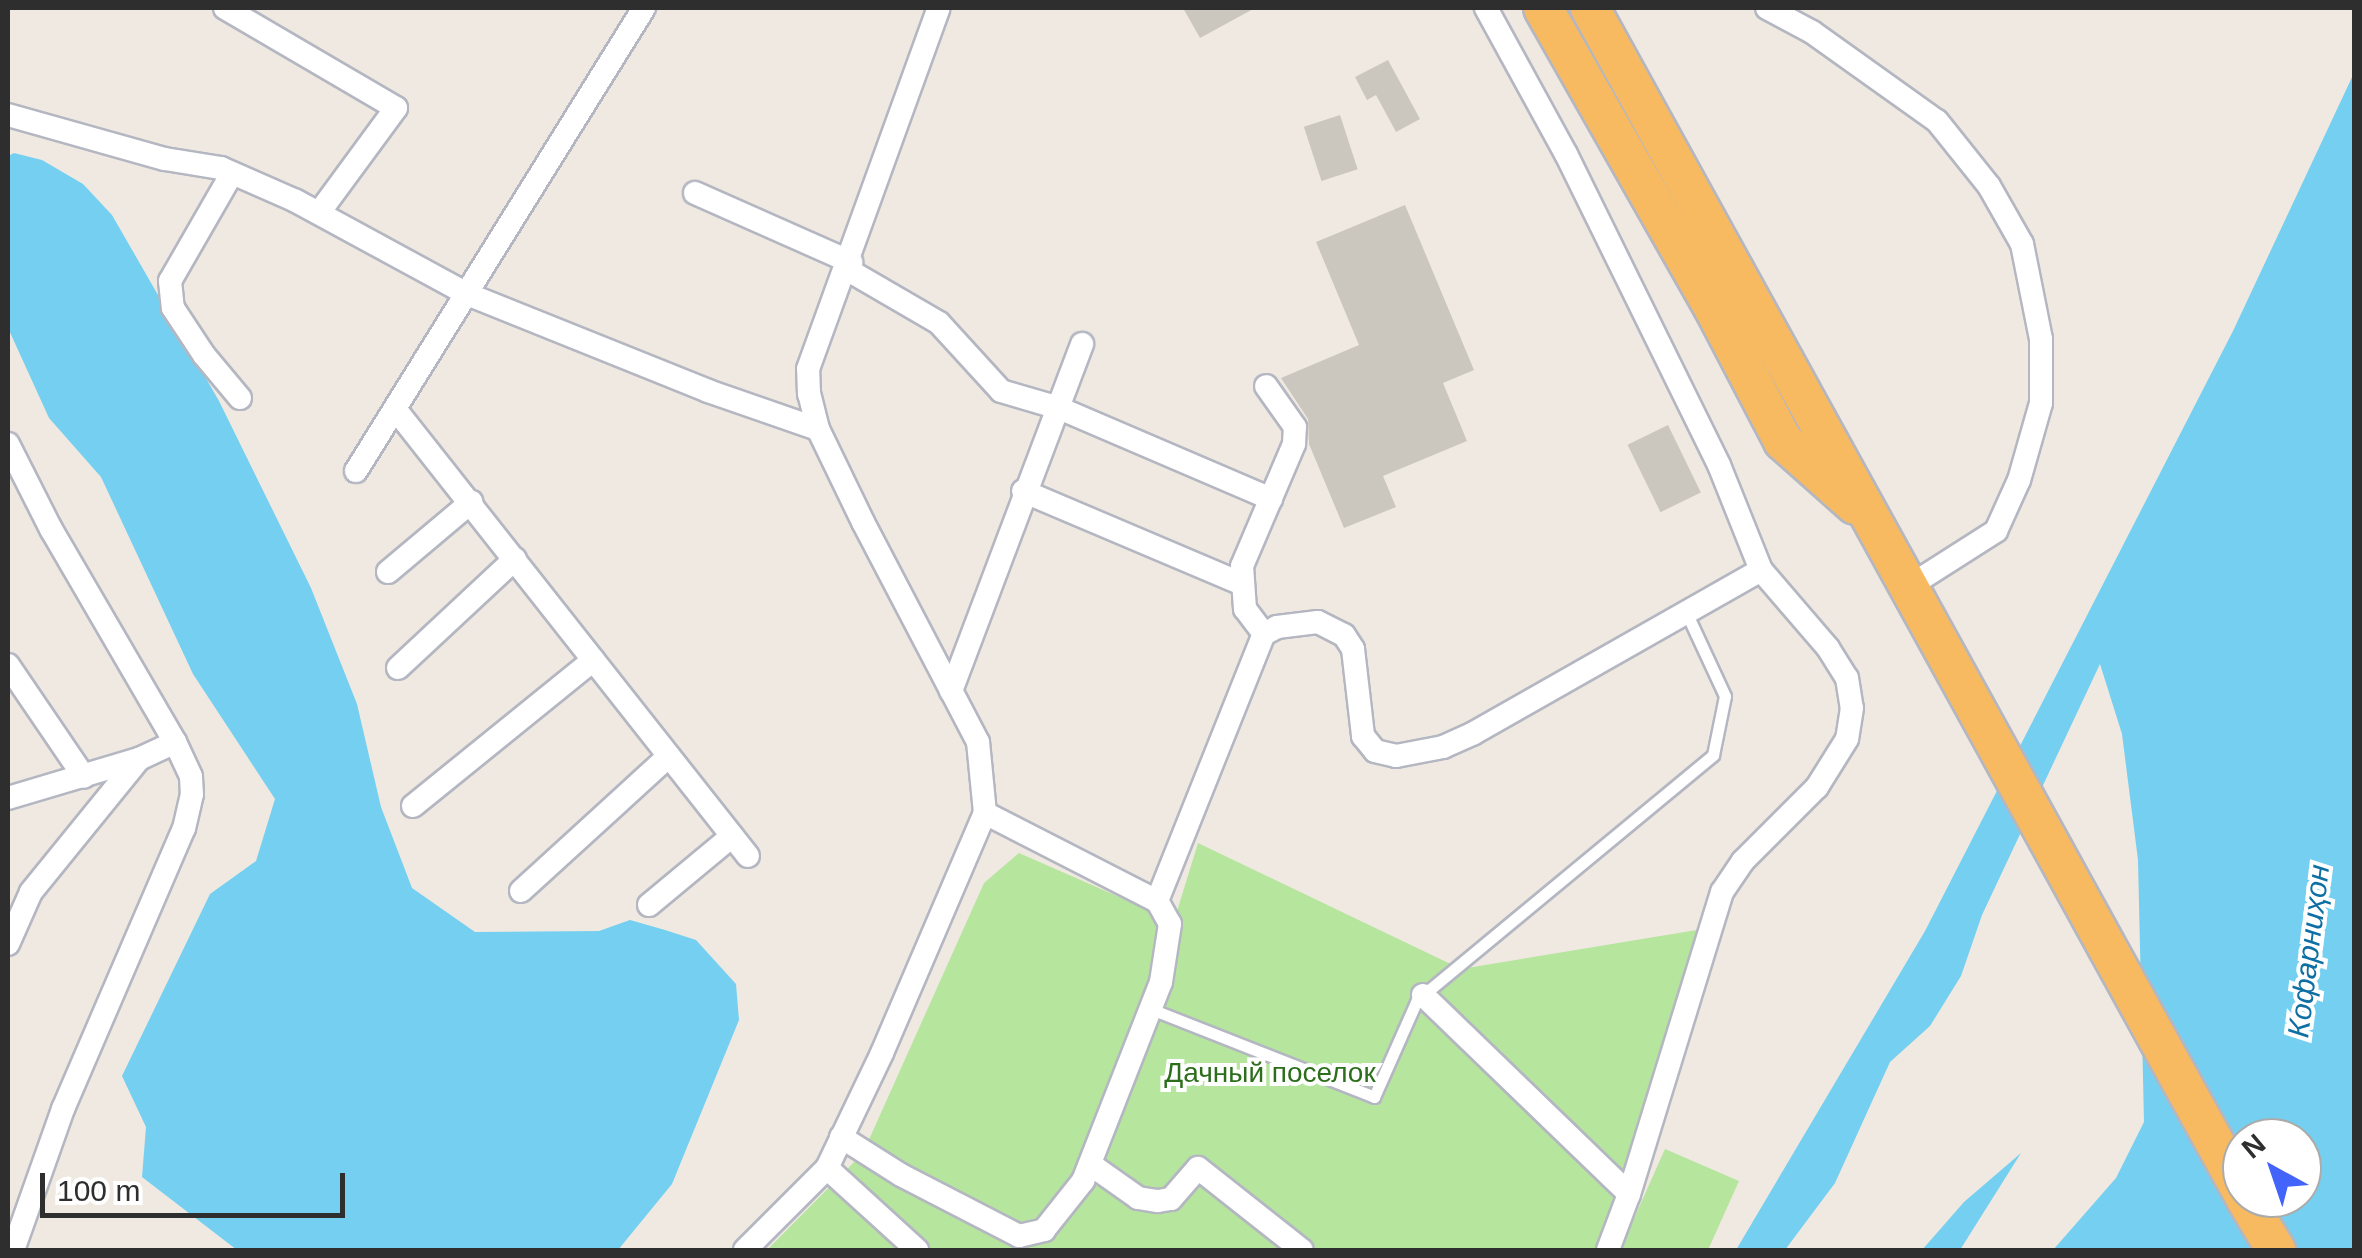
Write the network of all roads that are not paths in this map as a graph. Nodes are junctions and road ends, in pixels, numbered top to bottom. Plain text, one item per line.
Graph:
1 (226, 8) edge
2 (644, 8) edge
3 (939, 8) edge
4 (1486, 8) edge
5 (1543, 8) edge
6 (1590, 8) edge
7 (1767, 8) edge
8 (8, 114) edge
9 (231, 175) junction
10 (695, 194) dead end
11 (320, 214) junction
12 (849, 266) junction
13 (468, 294) junction
14 (1082, 344) dead end
15 (1266, 386) dead end
16 (240, 398) dead end
17 (1059, 408) junction
18 (396, 410) junction
19 (818, 428) junction
20 (8, 444) edge
21 (356, 471) dead end
22 (1023, 491) junction
23 (1271, 499) junction
24 (471, 502) junction
25 (1873, 521) junction
26 (515, 558) junction
27 (1761, 570) junction
28 (388, 572) dead end
29 (1240, 583) junction
30 (1908, 586) junction
31 (1686, 612) junction
32 (1264, 634) junction
33 (593, 660) junction
34 (8, 665) edge
35 (398, 668) dead end
36 (951, 691) junction
37 (175, 742) junction
38 (669, 756) junction
39 (139, 760) junction
40 (84, 777) junction
41 (8, 798) edge
42 (414, 806) dead end
43 (984, 813) junction
44 (732, 836) junction
45 (748, 856) dead end
46 (521, 891) dead end
47 (1158, 901) junction
48 (650, 905) dead end
49 (8, 944) edge
50 (1423, 994) junction
51 (1151, 1009) junction
52 (842, 1137) junction
53 (2222, 1155) edge
54 (1090, 1164) junction
55 (827, 1168) junction
56 (1629, 1194) junction
57 (2257, 1218) edge
58 (13, 1250) edge
59 (745, 1250) edge
60 (917, 1250) edge
61 (1302, 1250) edge
62 (1608, 1250) edge
63 (2276, 1250) edge

1 - 11 street
2 - 13 street
3 - 12 street
4 - 27 street
5 - 25 highway
6 - 25 highway
7 - 30 street
8 - 9 street
9 - 11 street
9 - 16 street
10 - 12 street
11 - 13 street
12 - 17 street
12 - 19 street
13 - 18 street
13 - 19 street
14 - 17 street
15 - 23 street
17 - 22 street
17 - 23 street
18 - 21 street
18 - 24 street
19 - 36 street
20 - 37 street
22 - 29 street
22 - 36 street
23 - 29 street
24 - 26 street
24 - 28 street
25 - 30 highway
26 - 33 street
26 - 35 street
27 - 31 street
27 - 56 street
29 - 32 street
30 - 53 highway
31 - 32 street
31 - 50 lane
32 - 47 street
33 - 38 street
33 - 42 street
34 - 40 street
36 - 43 street
37 - 39 street
37 - 58 street
38 - 44 street
38 - 46 street
39 - 40 street
39 - 49 street
40 - 41 street
43 - 47 street
43 - 52 street
44 - 45 street
44 - 48 street
47 - 51 street
50 - 51 lane
50 - 56 street
51 - 54 street
52 - 54 street
52 - 55 street
54 - 61 street
55 - 59 street
55 - 60 street
56 - 62 street
57 - 63 highway

